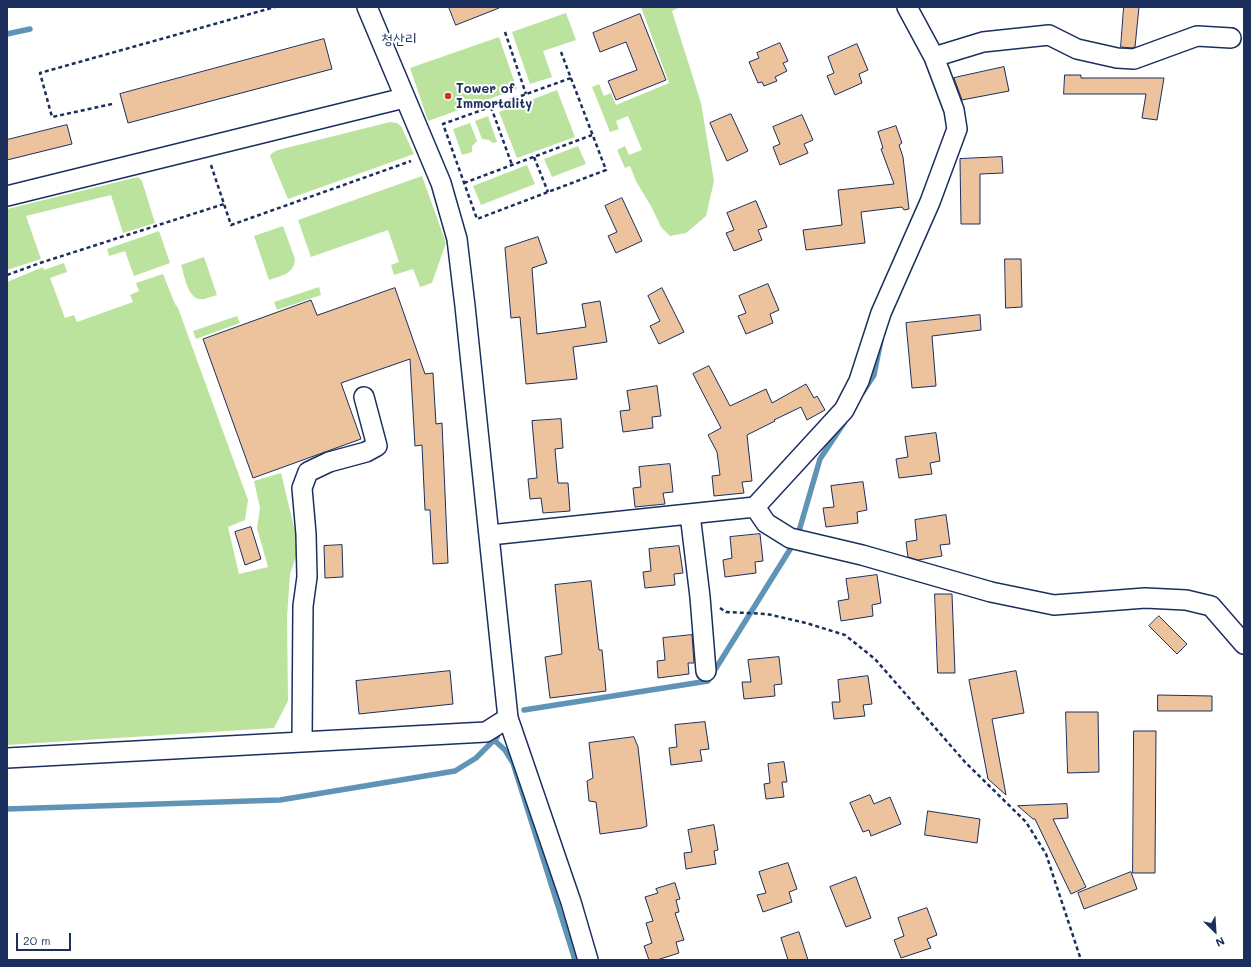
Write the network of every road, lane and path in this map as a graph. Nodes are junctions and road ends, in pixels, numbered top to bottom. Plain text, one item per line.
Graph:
1 (275, 7) edge
2 (367, 7) edge
3 (907, 7) edge
4 (505, 32) dead end
5 (1231, 38) dead end
6 (561, 52) dead end
7 (934, 57) junction
8 (571, 78) junction
9 (526, 94) junction
10 (404, 98) junction
11 (112, 104) dead end
12 (491, 107) junction
13 (592, 135) junction
14 (205, 147) junction
15 (429, 155) junction
16 (534, 157) junction
17 (512, 165) junction
18 (464, 183) junction
19 (548, 192) junction
20 (7, 196) edge
21 (224, 204) junction
22 (7, 275) edge
23 (364, 397) dead end
24 (755, 507) junction
25 (690, 514) junction
26 (490, 535) junction
27 (700, 597) junction
28 (1244, 644) edge
29 (706, 671) dead end
30 (508, 718) junction
31 (302, 742) junction
32 (7, 758) edge
33 (588, 960) edge
34 (1081, 960) edge

1 - 11 path
2 - 10 street
3 - 7 street
4 - 9 path
5 - 7 street
6 - 8 path
7 - 24 street
8 - 9 path
8 - 13 path
9 - 12 path
10 - 14 street
10 - 15 street
12 - 17 path
12 - 18 path
13 - 16 path
13 - 19 path
14 - 20 street
14 - 21 path
15 - 21 path
15 - 26 street
16 - 17 path
16 - 19 path
17 - 18 path
18 - 19 path
21 - 22 path
23 - 31 street
24 - 25 street
24 - 28 street
25 - 26 street
25 - 27 street
26 - 30 street
27 - 29 street
27 - 34 path
30 - 31 street
30 - 33 street
31 - 32 street

